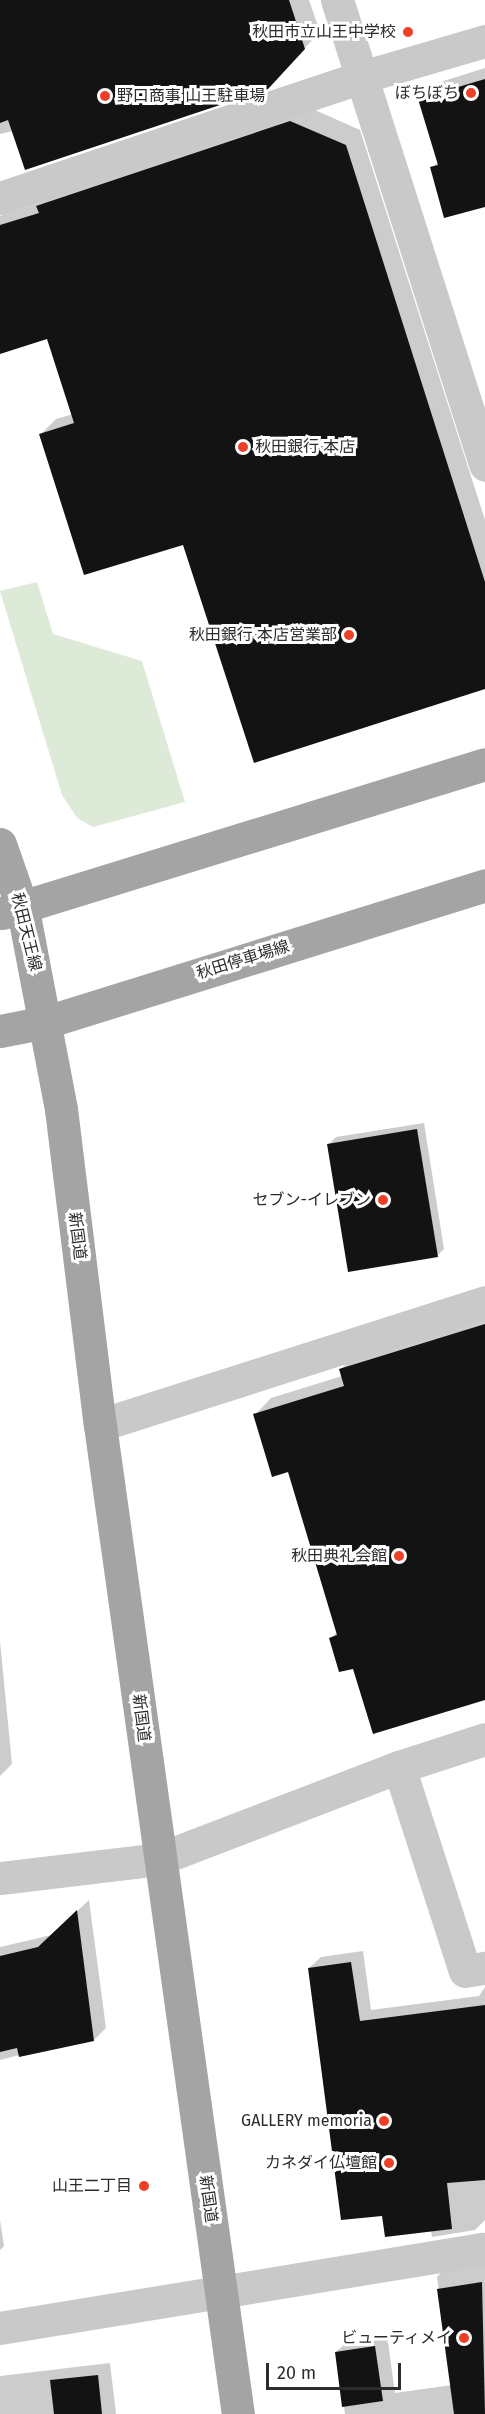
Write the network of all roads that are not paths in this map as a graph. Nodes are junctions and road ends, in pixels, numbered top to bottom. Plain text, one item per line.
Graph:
1 (337, 0) edge
2 (485, 41) edge
3 (362, 77) junction
4 (0, 198) edge
5 (485, 464) edge
6 (485, 764) edge
7 (0, 844) edge
8 (485, 885) edge
9 (11, 912) edge
10 (46, 1022) junction
11 (0, 1031) edge
12 (485, 1302) edge
13 (100, 1425) junction
14 (485, 1739) edge
15 (399, 1767) junction
16 (159, 1859) junction
17 (0, 1878) edge
18 (485, 1968) edge
19 (485, 2248) edge
20 (221, 2294) junction
21 (0, 2328) edge
22 (238, 2414) edge

1 - 3 street
2 - 3 street
3 - 4 street
3 - 5 street
6 - 9 main road
7 - 9 main road, 秋田天王線
8 - 10 main road, 秋田停車場線
9 - 10 main road, 秋田天王線
10 - 11 main road, 秋田停車場線
10 - 13 main road, 新国道
12 - 13 street
13 - 16 main road, 新国道
14 - 15 street
15 - 16 street
15 - 18 street
16 - 17 street
16 - 20 main road, 新国道
19 - 20 street
20 - 21 street
20 - 22 main road, 新国道

